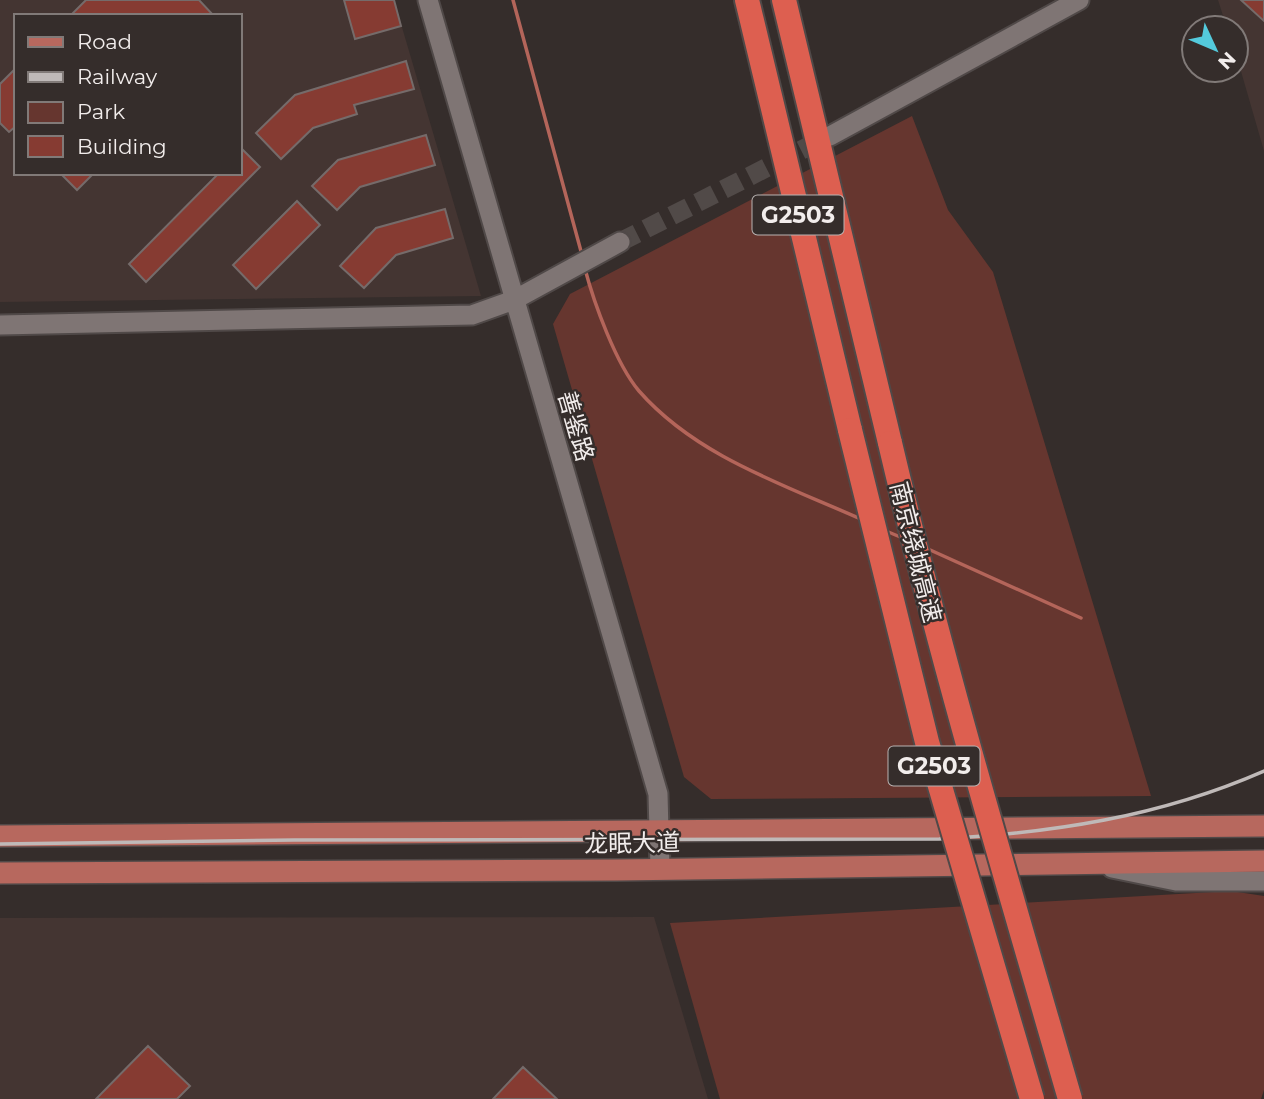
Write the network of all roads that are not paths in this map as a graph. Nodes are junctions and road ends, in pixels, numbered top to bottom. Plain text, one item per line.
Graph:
1 (428, 0) edge
2 (747, 0) edge
3 (784, 0) edge
4 (1079, 0) edge
5 (830, 136) tunnel mouth
6 (620, 243) tunnel mouth
7 (514, 300) junction
8 (0, 325) edge
9 (1258, 823) edge
10 (659, 831) junction
11 (0, 836) edge
12 (1264, 861) edge
13 (1087, 863) junction
14 (660, 869) junction
15 (0, 873) edge
16 (1264, 881) edge
17 (1032, 1099) edge
18 (1070, 1099) edge

1 - 7 street, 善鉴路
2 - 17 highway, 南京绕城高速 / G2503, bridge
3 - 18 highway, 南京绕城高速 / G2503, bridge
4 - 5 street
6 - 7 street
7 - 8 street
7 - 10 street, 善鉴路
9 - 10 main road, 龙眠大道
10 - 11 main road, 龙眠大道
10 - 14 street, 善鉴路
12 - 13 main road, 龙眠大道
13 - 14 main road, 龙眠大道
13 - 16 street
14 - 15 main road, 龙眠大道

